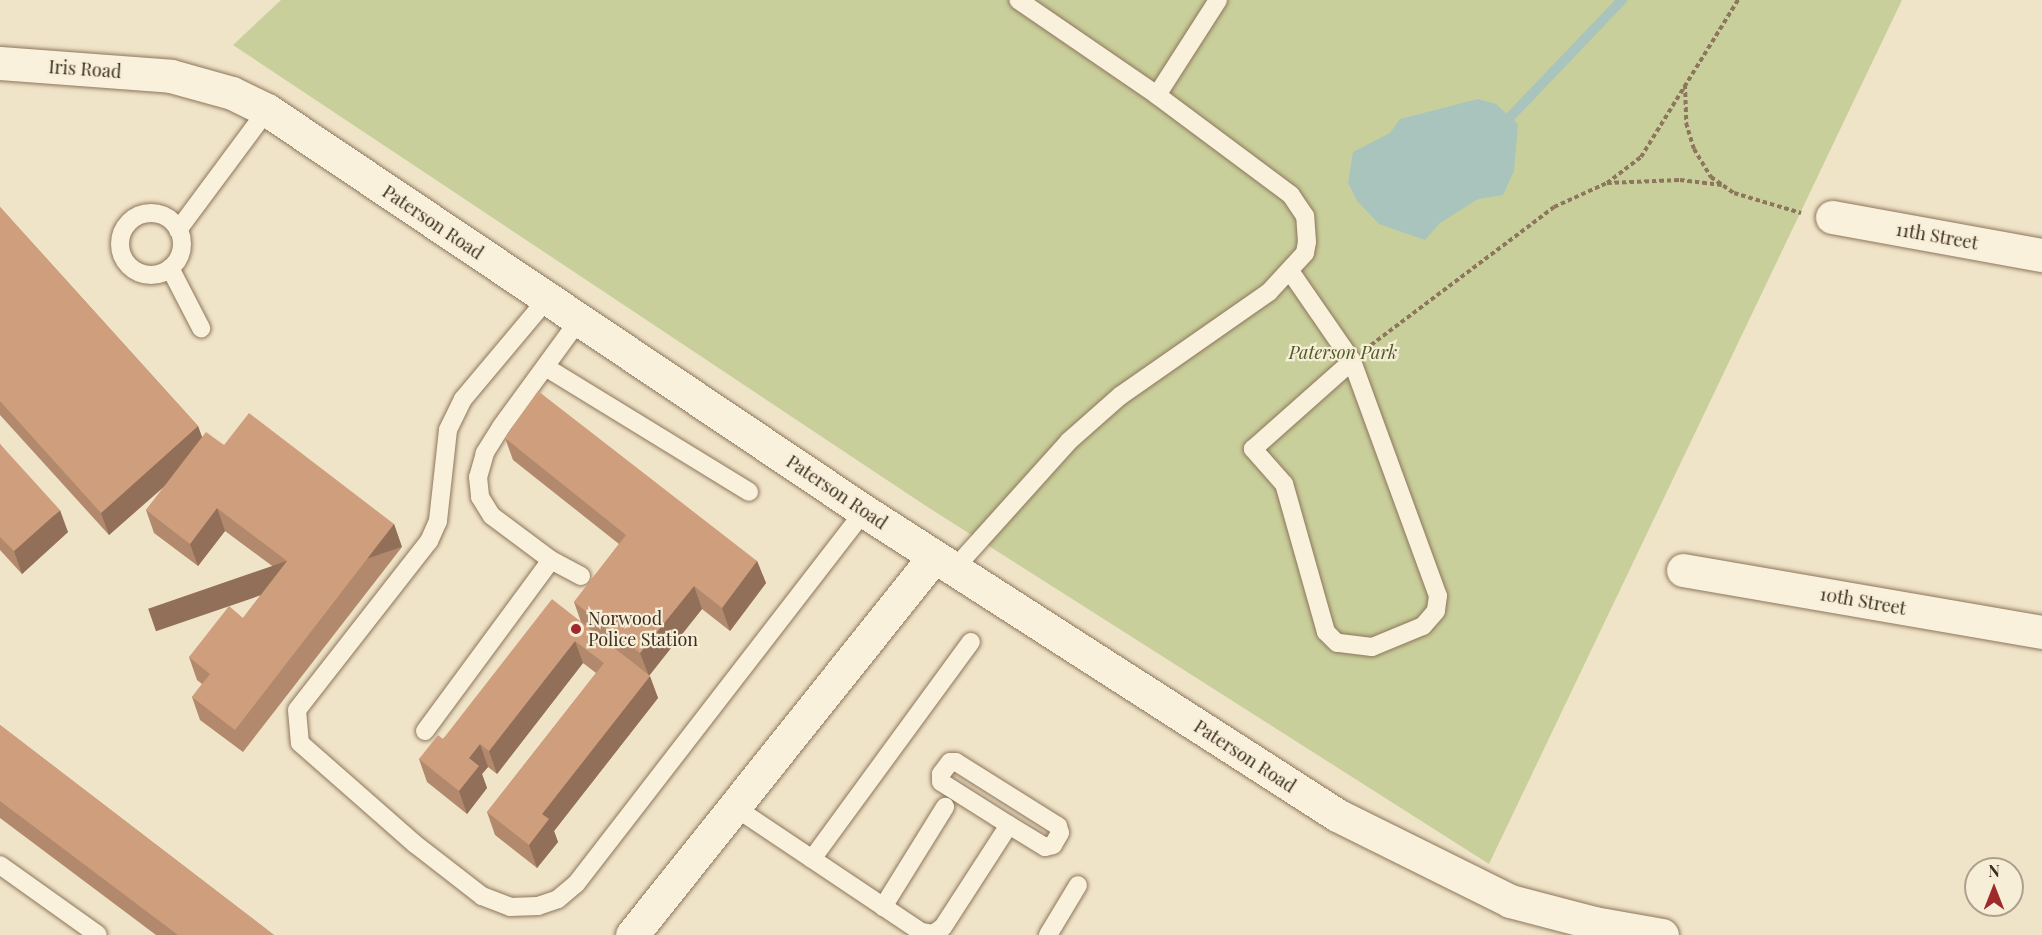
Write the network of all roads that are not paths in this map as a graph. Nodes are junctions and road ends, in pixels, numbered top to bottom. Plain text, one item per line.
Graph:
1 (1018, 0) edge
2 (1218, 0) edge
3 (0, 63) edge
4 (171, 76) joint
5 (1157, 95) junction
6 (267, 110) junction
7 (1832, 217) road end
8 (178, 230) junction
9 (2042, 255) edge
10 (170, 268) junction
11 (1290, 271) junction
12 (547, 299) junction
13 (579, 320) junction
14 (201, 328) dead end
15 (1352, 361) junction
16 (547, 368) junction
17 (748, 492) dead end
18 (864, 511) junction
19 (551, 560) junction
20 (943, 563) junction
21 (1683, 570) dead end
22 (581, 576) dead end
23 (2042, 632) edge
24 (971, 642) dead end
25 (425, 731) dead end
26 (733, 806) junction
27 (945, 807) dead end
28 (1009, 825) junction
29 (812, 859) junction
30 (0, 865) edge
31 (1078, 885) dead end
32 (883, 907) junction
33 (98, 935) edge
34 (632, 935) edge
35 (1048, 935) edge
36 (1662, 935) edge

1 - 5 lane
2 - 5 lane
3 - 4 street, Iris Road
4 - 6 street, Paterson Road
5 - 11 lane
6 - 8 lane
6 - 12 street, Paterson Road
7 - 9 street, 11th Street
8 - 10 lane
8 - 10 lane
10 - 14 lane
11 - 15 lane
11 - 20 lane
12 - 13 street, Paterson Road
12 - 18 lane
13 - 16 lane
13 - 18 street, Paterson Road
15 - 15 lane
16 - 17 lane
16 - 19 lane
18 - 20 street, Paterson Road
19 - 22 lane
19 - 25 lane
20 - 26 street
20 - 36 street, Paterson Road
21 - 23 street, 10th Street
24 - 29 lane
26 - 29 lane
26 - 34 street
27 - 32 lane
28 - 28 lane
28 - 32 lane
29 - 32 lane
30 - 33 lane
31 - 35 lane

